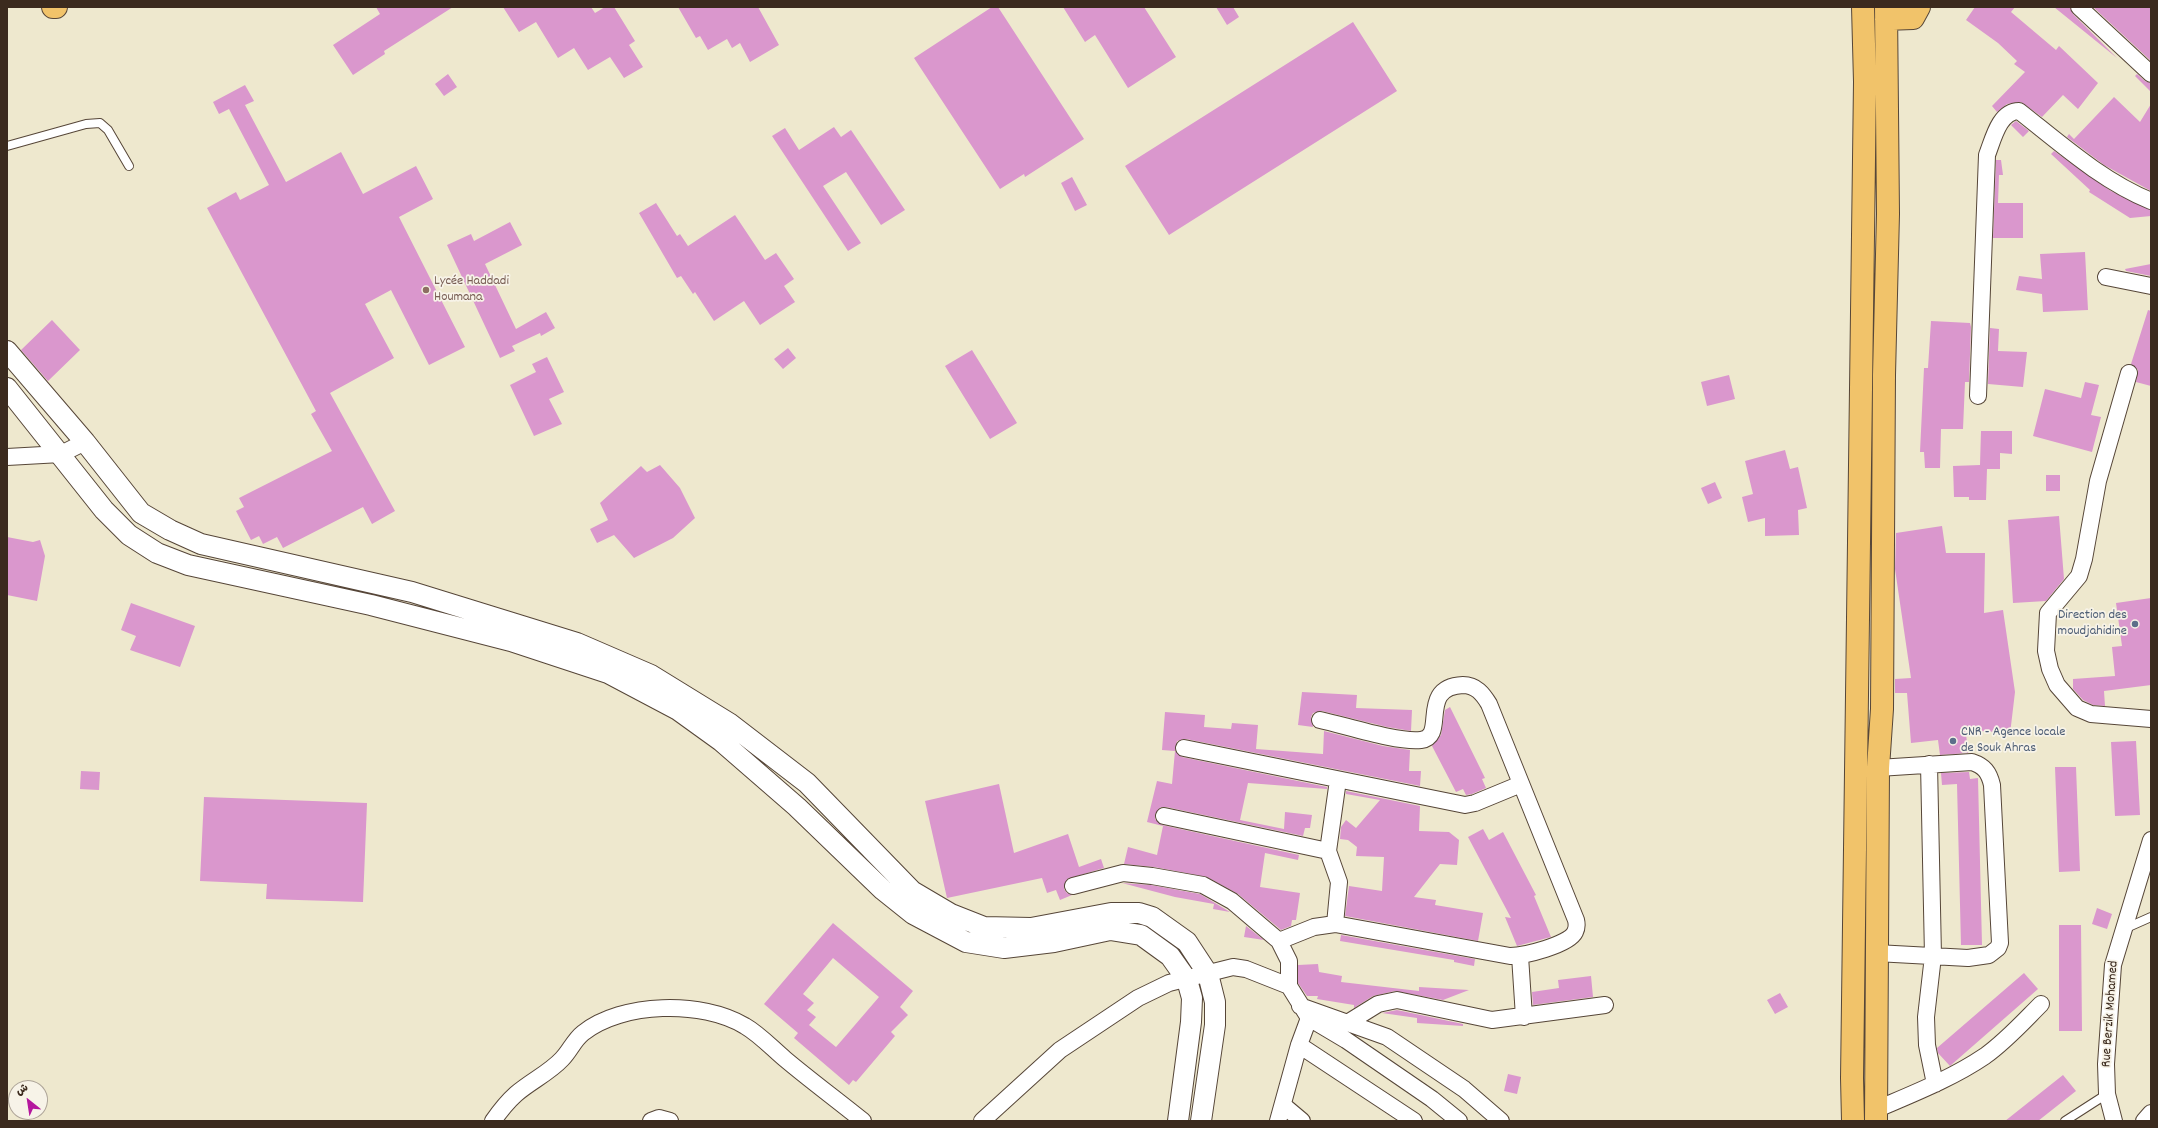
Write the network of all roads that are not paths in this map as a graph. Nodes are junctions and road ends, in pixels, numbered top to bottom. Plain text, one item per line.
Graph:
1 (1863, 7) edge
2 (1919, 7) edge
3 (2079, 7) edge
4 (1886, 13) edge
5 (2151, 74) edge
6 (7, 146) edge
7 (129, 166) dead end
8 (2151, 201) edge
9 (2106, 277) dead end
10 (2151, 286) edge
11 (7, 351) edge
12 (2129, 373) dead end
13 (7, 388) edge
14 (1978, 396) dead end
15 (85, 442) junction
16 (61, 454) junction
17 (7, 457) edge
18 (2151, 719) edge
19 (1320, 720) dead end
20 (1184, 748) dead end
21 (1929, 764) junction
22 (1878, 768) junction
23 (1338, 780) junction
24 (1521, 784) junction
25 (1164, 816) dead end
26 (2151, 840) edge
27 (1328, 852) junction
28 (1073, 886) dead end
29 (2151, 917) edge
30 (1335, 924) junction
31 (2123, 930) junction
32 (1279, 940) junction
33 (1876, 953) junction
34 (1520, 956) junction
35 (1933, 956) junction
36 (1208, 974) junction
37 (1187, 980) junction
38 (1289, 986) junction
39 (1605, 1004) dead end
40 (2041, 1004) dead end
41 (1299, 1005) junction
42 (1524, 1017) junction
43 (1309, 1018) junction
44 (1349, 1022) junction
45 (1299, 1045) junction
46 (1935, 1084) junction
47 (2107, 1094) junction
48 (1282, 1106) junction
49 (2151, 1113) edge
50 (1876, 1116) edge
51 (493, 1121) edge
52 (651, 1121) edge
53 (670, 1121) edge
54 (863, 1121) edge
55 (982, 1121) edge
56 (1178, 1121) edge
57 (1201, 1121) edge
58 (1278, 1121) edge
59 (1302, 1121) edge
60 (1414, 1121) edge
61 (1459, 1121) edge
62 (1501, 1121) edge
63 (1853, 1121) edge
64 (2065, 1121) edge
65 (2114, 1121) edge
66 (2144, 1121) edge

1 - 63 highway
2 - 4 highway
3 - 5 street
4 - 22 highway
6 - 7 lane
8 - 14 street
9 - 10 street
11 - 15 street
12 - 18 street
13 - 16 street
15 - 16 street
15 - 36 street
16 - 17 street
16 - 37 street
19 - 24 street
20 - 23 street
21 - 22 street
21 - 35 street
21 - 35 street
22 - 33 highway
23 - 24 street
23 - 27 street
24 - 34 street
25 - 27 street
26 - 31 street, Rue Berzik Mohamed
27 - 30 street
28 - 32 street
29 - 31 lane
30 - 32 street
30 - 34 street
31 - 47 street, Rue Berzik Mohamed
32 - 38 street
33 - 35 street
33 - 50 highway
34 - 42 street
35 - 46 street
36 - 37 street
36 - 38 street
36 - 57 street
37 - 55 street
37 - 56 street
38 - 41 street
39 - 42 street
40 - 46 street
41 - 43 street
41 - 44 street
42 - 44 street
43 - 45 street
43 - 61 street
44 - 62 street
45 - 48 street
45 - 60 street
46 - 50 street
47 - 64 lane
47 - 65 street, Rue Berzik Mohamed
48 - 58 street
48 - 59 street
49 - 66 street
51 - 54 street
52 - 53 street

